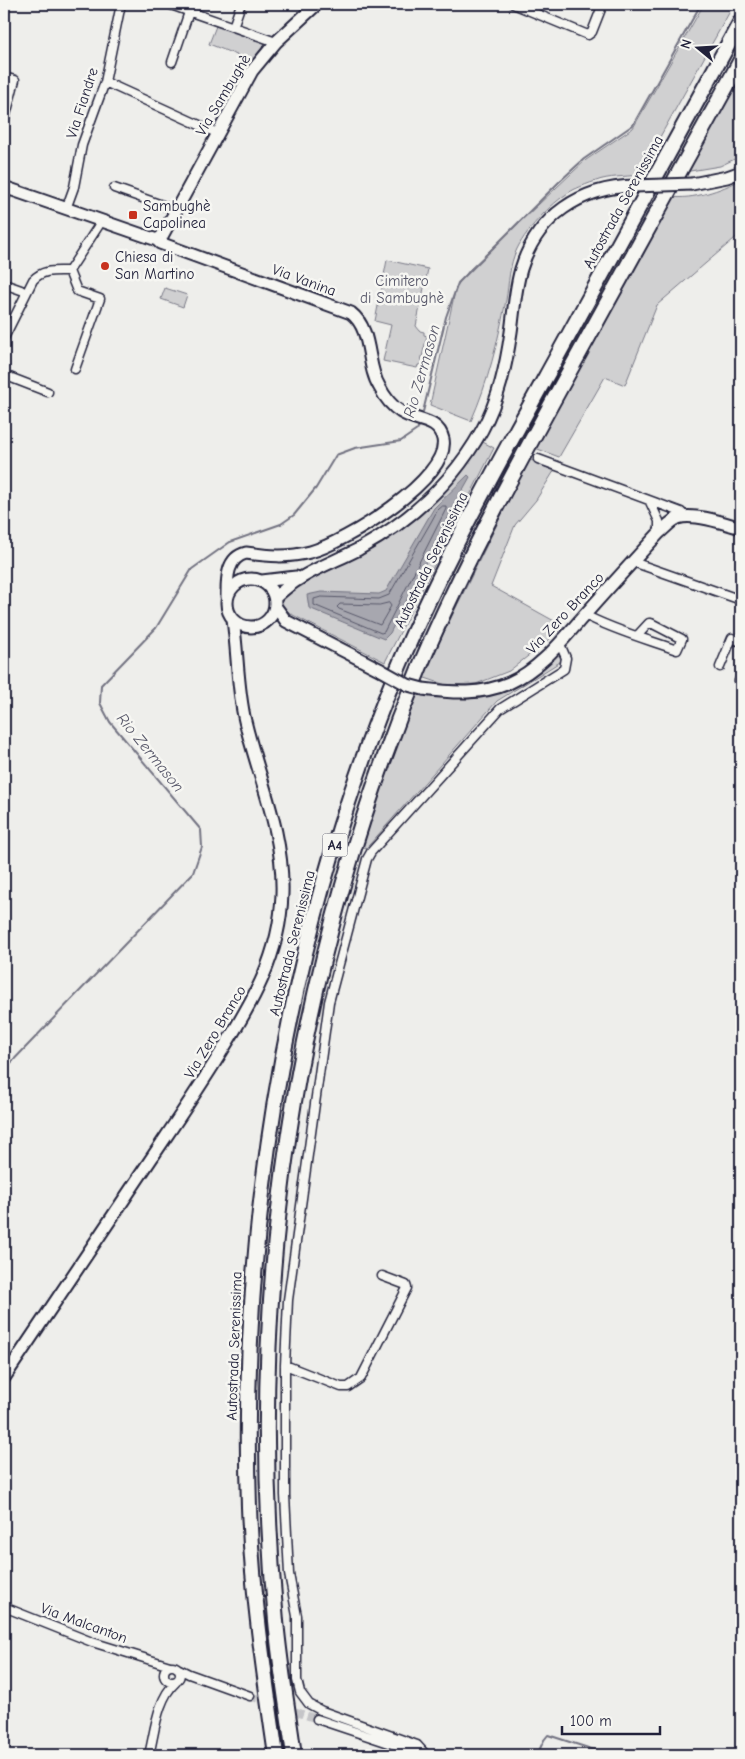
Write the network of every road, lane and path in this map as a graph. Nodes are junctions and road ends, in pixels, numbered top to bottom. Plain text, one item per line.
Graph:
1 (121, 4) edge
2 (168, 4) edge
3 (241, 4) edge
4 (317, 4) edge
5 (513, 4) edge
6 (603, 4) edge
7 (189, 12) junction
8 (741, 21) edge
9 (233, 27) junction
10 (276, 42) junction
11 (741, 60) edge
12 (172, 62) dead end
13 (4, 77) edge
14 (105, 82) junction
15 (4, 124) edge
16 (217, 133) junction
17 (741, 172) edge
18 (6, 188) edge
19 (114, 188) dead end
20 (4, 201) edge
21 (66, 209) junction
22 (176, 210) junction
23 (101, 222) junction
24 (157, 240) junction
25 (69, 271) junction
26 (4, 284) edge
27 (21, 290) dead end
28 (4, 338) edge
29 (75, 368) dead end
30 (4, 376) edge
31 (48, 392) dead end
32 (538, 459) dead end
33 (650, 502) junction
34 (686, 517) junction
35 (741, 528) edge
36 (659, 532) junction
37 (235, 558) junction
38 (632, 562) junction
39 (300, 576) junction
40 (248, 579) junction
41 (262, 581) junction
42 (227, 597) junction
43 (741, 600) edge
44 (275, 602) junction
45 (585, 615) junction
46 (233, 620) junction
47 (286, 621) junction
48 (265, 623) junction
49 (251, 628) junction
50 (637, 636) junction
51 (741, 642) edge
52 (560, 644) junction
53 (238, 651) junction
54 (720, 668) dead end
55 (382, 1276) dead end
56 (285, 1365) junction
57 (4, 1378) edge
58 (4, 1607) edge
59 (156, 1663) junction
60 (173, 1667) junction
61 (189, 1674) junction
62 (164, 1677) junction
63 (177, 1681) junction
64 (168, 1689) junction
65 (250, 1696) tunnel mouth
66 (317, 1719) tunnel mouth
67 (149, 1755) edge
68 (276, 1755) edge
69 (294, 1755) edge
70 (426, 1755) edge

1 - 14 street, Via Fiandre
2 - 7 street
3 - 9 street
4 - 10 main road, Via Sambughè
5 - 6 street
7 - 9 street
7 - 12 street
8 - 68 highway, Autostrada Serenissima / A4
9 - 10 street
10 - 16 main road, Via Sambughè
11 - 69 highway, A4
13 - 15 street
14 - 16 street
14 - 21 street, Via Fiandre
16 - 22 main road, Via Sambughè
17 - 39 main road, bridge
18 - 20 street
18 - 21 main road
19 - 22 street
21 - 23 main road
22 - 24 main road, Via Sambughè
23 - 24 main road
23 - 25 street
24 - 37 main road, Via Vanina
25 - 28 street
25 - 29 street
26 - 27 street
30 - 31 street
32 - 33 street
33 - 34 street
33 - 36 street
34 - 35 main road
34 - 36 main road, Via Zero Branco
36 - 38 main road, Via Zero Branco
37 - 40 main road
37 - 42 main road
38 - 43 street
38 - 45 main road, Via Zero Branco
39 - 41 main road
39 - 44 main road
40 - 41 main road
40 - 42 main road
41 - 44 main road
42 - 46 main road
44 - 47 main road
44 - 48 main road
45 - 50 street
45 - 52 main road, Via Zero Branco
46 - 49 main road
46 - 53 main road, Via Zero Branco
47 - 48 main road
47 - 52 main road, Via Zero Branco, bridge
48 - 49 main road
49 - 53 main road
50 - 50 street
51 - 54 street
52 - 56 street
53 - 57 main road, Via Zero Branco
55 - 56 street
56 - 70 street
58 - 59 street, Via Malcanton
59 - 60 street, Via Malcanton
59 - 62 street
60 - 61 street, Via Malcanton
60 - 62 street
60 - 63 street
61 - 63 street
61 - 65 street, Via Malcanton
62 - 63 street
62 - 64 street
63 - 64 street
64 - 67 street
66 - 70 street

